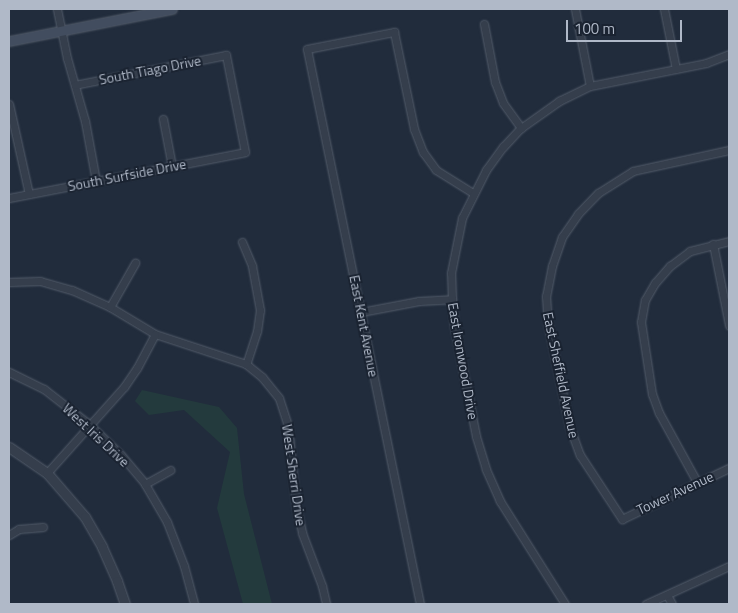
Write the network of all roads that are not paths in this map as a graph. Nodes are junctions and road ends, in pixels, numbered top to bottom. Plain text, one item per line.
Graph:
1 (57, 9) edge
2 (172, 9) edge
3 (575, 9) edge
4 (664, 9) edge
5 (484, 24) dead end
6 (61, 31) junction
7 (9, 41) edge
8 (729, 54) edge
9 (676, 69) junction
10 (75, 85) junction
11 (590, 86) junction
12 (9, 104) edge
13 (163, 119) dead end
14 (521, 128) junction
15 (729, 150) edge
16 (245, 152) joint
17 (172, 166) junction
18 (96, 181) junction
19 (29, 194) junction
20 (473, 194) junction
21 (9, 198) edge
22 (729, 241) edge
23 (242, 242) dead end
24 (713, 244) junction
25 (135, 263) dead end
26 (9, 282) edge
27 (452, 299) junction
28 (110, 308) junction
29 (361, 312) junction
30 (729, 325) edge
31 (155, 334) junction
32 (246, 364) junction
33 (9, 372) edge
34 (90, 425) junction
35 (9, 447) edge
36 (729, 468) edge
37 (170, 470) dead end
38 (47, 473) junction
39 (697, 482) junction
40 (145, 484) junction
41 (622, 519) joint
42 (43, 527) dead end
43 (9, 535) edge
44 (729, 566) edge
45 (667, 595) junction
46 (124, 604) edge
47 (194, 604) edge
48 (326, 604) edge
49 (420, 604) edge
50 (566, 604) edge
51 (646, 604) edge
52 (672, 604) edge

1 - 6 street
2 - 6 main road
3 - 11 street
4 - 9 street
5 - 14 street
6 - 7 main road
6 - 10 street
8 - 9 street, East Ironwood Drive
9 - 11 street, East Ironwood Drive
10 - 16 street, South Tiago Drive
10 - 18 street
11 - 14 street, East Ironwood Drive
12 - 19 street
13 - 17 street
14 - 20 street, East Ironwood Drive
15 - 41 street, East Sheffield Avenue
16 - 17 street, South Surfside Drive
17 - 18 street, South Surfside Drive
18 - 19 street, South Surfside Drive
19 - 21 street, South Surfside Drive
20 - 27 street, East Ironwood Drive
20 - 29 street, East Kent Avenue
22 - 24 street
23 - 32 street
24 - 30 street
24 - 39 street
25 - 28 street
26 - 28 street
27 - 29 street
27 - 50 street, East Ironwood Drive
28 - 31 street
29 - 49 street, East Kent Avenue
31 - 32 street
31 - 34 street
32 - 48 street, West Sherri Drive
33 - 34 street, West Iris Drive
34 - 38 street
34 - 40 street, West Iris Drive
35 - 38 street
36 - 39 street, Tower Avenue
37 - 40 street
38 - 46 street
39 - 41 street, Tower Avenue
40 - 47 street, West Iris Drive
42 - 43 street
44 - 45 street
45 - 51 street
45 - 52 street

